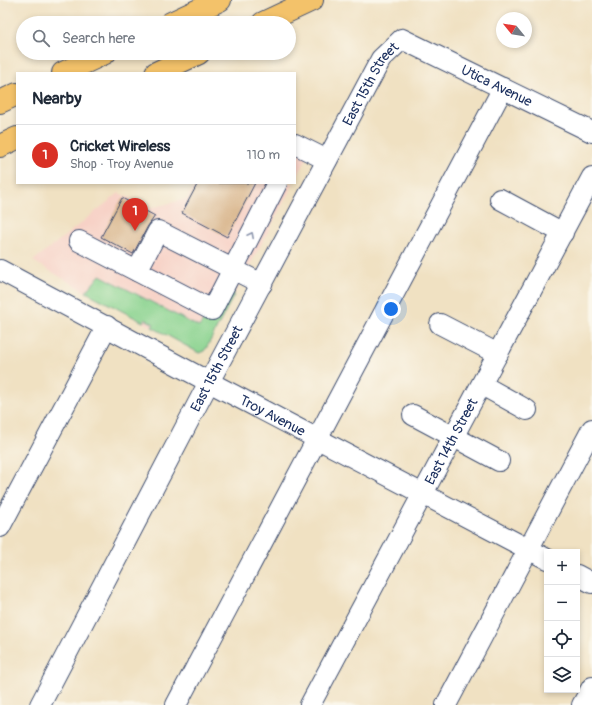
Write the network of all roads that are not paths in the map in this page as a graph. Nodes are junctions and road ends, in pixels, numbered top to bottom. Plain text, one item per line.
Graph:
1 (220, 0) edge
2 (312, 0) edge
3 (186, 16) edge
4 (278, 16) edge
5 (402, 38) joint
6 (91, 60) edge
7 (184, 60) edge
8 (65, 72) edge
9 (158, 72) edge
10 (503, 88) junction
11 (16, 94) edge
12 (0, 102) edge
13 (592, 132) edge
14 (16, 138) edge
15 (296, 145) edge
16 (0, 146) edge
17 (327, 160) junction
18 (592, 177) edge
19 (276, 184) edge
20 (500, 199) dead end
21 (563, 232) junction
22 (79, 241) dead end
23 (233, 269) junction
24 (0, 271) edge
25 (137, 271) junction
26 (262, 284) junction
27 (440, 324) dead end
28 (107, 326) junction
29 (498, 354) junction
30 (209, 382) junction
31 (482, 385) junction
32 (527, 410) dead end
33 (413, 415) dead end
34 (592, 429) edge
35 (454, 436) junction
36 (316, 439) junction
37 (499, 461) dead end
38 (424, 495) junction
39 (0, 526) edge
40 (529, 550) junction
41 (544, 558) edge
42 (580, 577) edge
43 (592, 583) edge
44 (592, 687) edge
45 (40, 705) edge
46 (176, 705) edge
47 (310, 705) edge
48 (446, 705) edge
49 (582, 705) edge

1 - 3 highway
2 - 4 highway
5 - 10 street, Utica Avenue
5 - 17 street, East 15th Street
6 - 8 highway
7 - 9 highway
10 - 13 street, Utica Avenue
10 - 36 street
11 - 12 highway
14 - 16 highway
15 - 17 street
17 - 26 street, East 15th Street
18 - 21 street, East 14th Street
23 -> 19 street
20 - 21 street
21 - 29 street, East 14th Street
22 - 25 street
23 - 25 street
23 - 25 street
23 - 26 street
24 - 28 street, Troy Avenue
26 - 30 street, East 15th Street
27 - 29 street
28 - 30 street, Troy Avenue
28 - 39 street
29 - 31 street, East 14th Street
30 - 36 street, Troy Avenue
30 - 45 street, East 15th Street
31 - 32 street
31 - 35 street, East 14th Street
33 - 35 street
34 - 40 street
35 - 37 street
35 - 38 street, East 14th Street
36 - 38 street, Troy Avenue
36 - 46 street
38 - 40 street, Troy Avenue
38 - 47 street, East 14th Street
40 - 41 street, Troy Avenue
40 - 48 street
42 - 43 street
44 - 49 street

